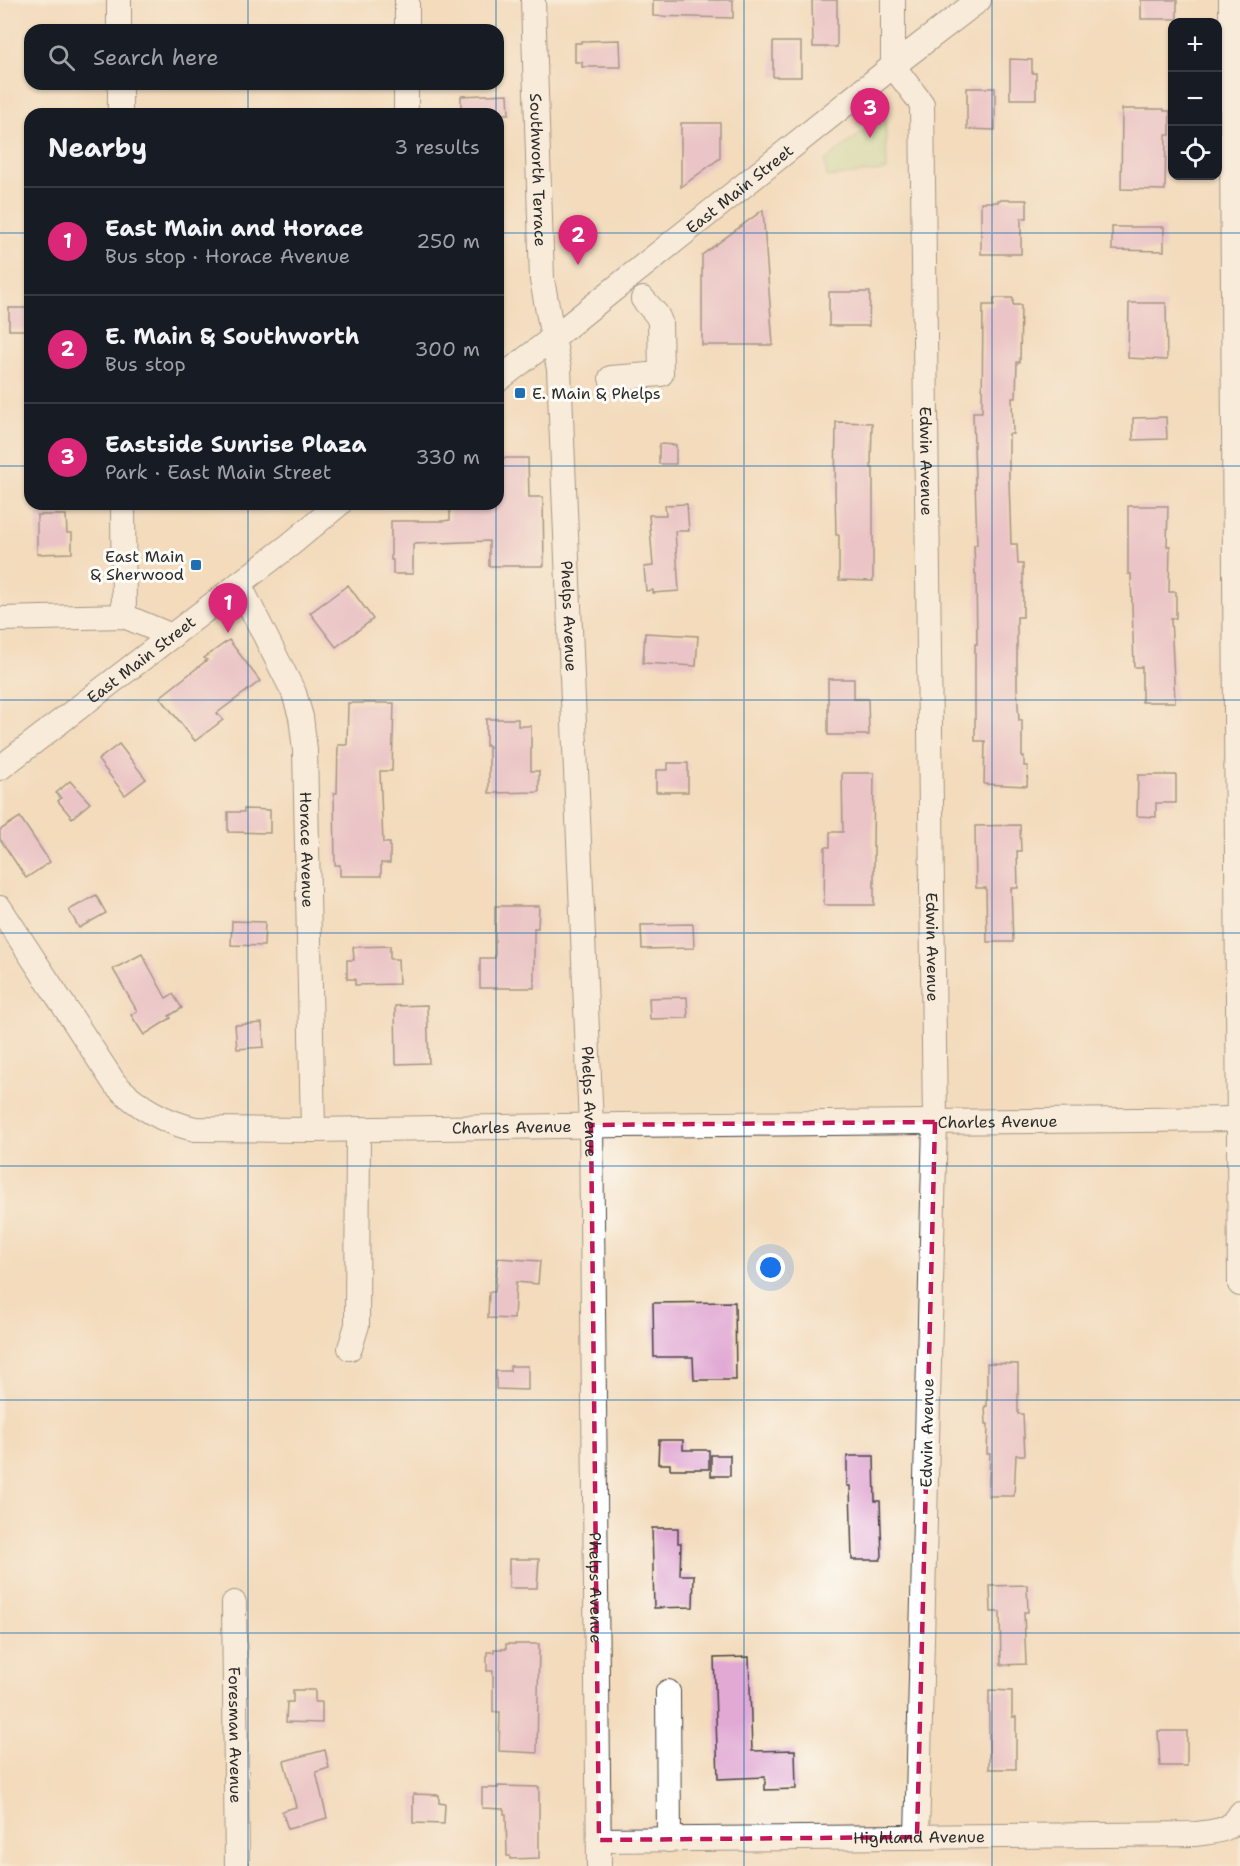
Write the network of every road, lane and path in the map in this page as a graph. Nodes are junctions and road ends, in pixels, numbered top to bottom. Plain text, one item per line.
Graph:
1 (119, 0) edge
2 (407, 0) edge
3 (533, 0) edge
4 (893, 0) edge
5 (980, 0) edge
6 (1231, 0) edge
7 (119, 24) edge
8 (407, 24) edge
9 (894, 66) junction
10 (120, 90) edge
11 (406, 90) edge
12 (120, 108) edge
13 (406, 108) edge
14 (643, 298) dead end
15 (553, 338) junction
16 (504, 375) edge
17 (611, 378) dead end
18 (123, 510) edge
19 (332, 510) edge
20 (239, 584) junction
21 (124, 616) junction
22 (0, 618) edge
23 (172, 636) junction
24 (0, 768) edge
25 (0, 908) edge
26 (1239, 1119) edge
27 (935, 1122) junction
28 (591, 1125) junction
29 (358, 1129) junction
30 (313, 1130) junction
31 (1240, 1284) edge
32 (350, 1348) dead end
33 (234, 1603) dead end
34 (668, 1692) dead end
35 (1238, 1818) edge
36 (917, 1837) junction
37 (599, 1840) junction
38 (669, 1840) junction
39 (237, 1866) edge
40 (599, 1866) edge

1 - 7 street
2 - 8 street
3 - 15 street, Southworth Terrace
4 - 9 street
5 - 9 street, East Main Street
6 - 26 street
9 - 15 street, East Main Street
9 - 27 street, Edwin Avenue
10 - 12 street
11 - 13 street
14 - 17 street
15 - 16 street, East Main Street
15 - 28 street, Phelps Avenue
18 - 21 street
19 - 20 street, East Main Street
20 - 23 street, East Main Street
20 - 30 street, Horace Avenue
21 - 22 street
21 - 23 street
23 - 24 street, East Main Street
25 - 30 street, Charles Avenue
26 - 27 street, Charles Avenue
26 - 31 street
27 - 28 street, Charles Avenue
27 - 36 street, Edwin Avenue
28 - 29 street, Charles Avenue
28 - 37 street, Phelps Avenue
29 - 30 street, Charles Avenue
29 - 32 street
33 - 39 street, Foresman Avenue
34 - 38 street
35 - 36 street, Highland Avenue
36 - 38 street, Highland Avenue
37 - 38 street, Highland Avenue
37 - 40 street, Phelps Avenue

